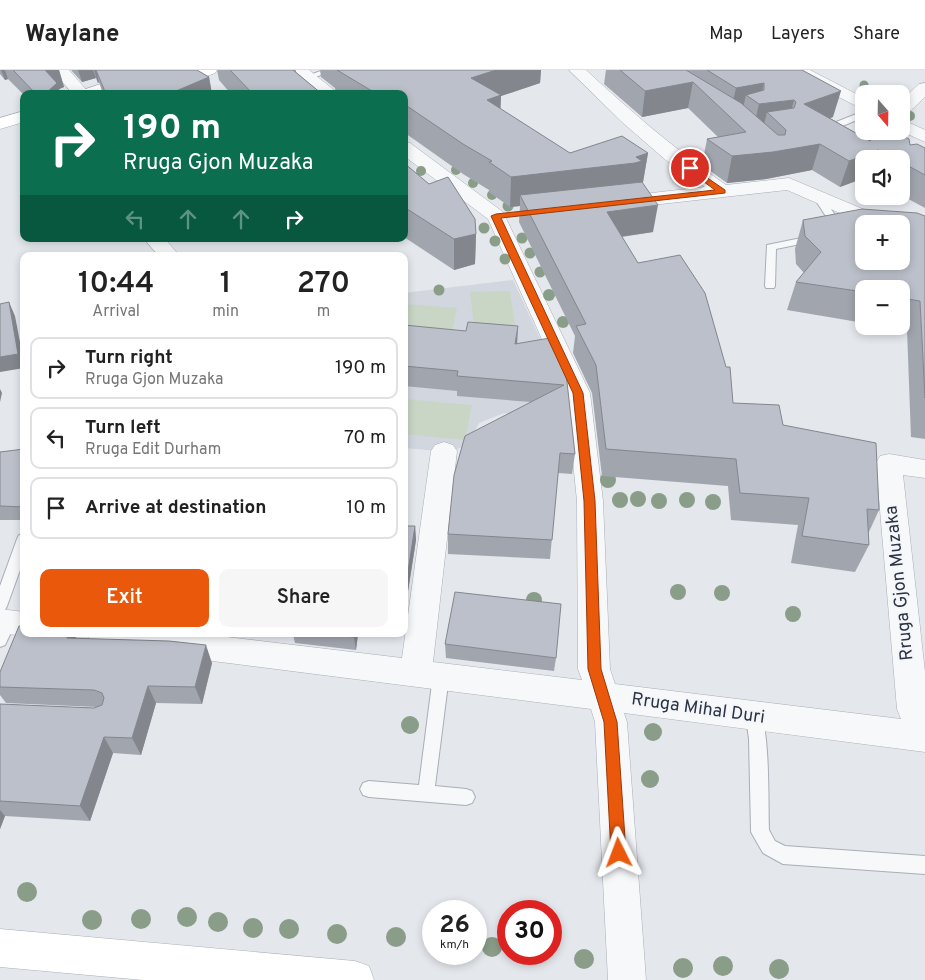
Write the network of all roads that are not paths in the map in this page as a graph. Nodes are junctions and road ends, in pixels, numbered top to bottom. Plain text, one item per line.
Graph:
1 (60, 70) edge
2 (158, 70) edge
3 (209, 70) edge
4 (332, 70) edge
5 (577, 70) edge
6 (798, 70) edge
7 (304, 74) edge
8 (925, 88) edge
9 (78, 90) edge
10 (100, 90) edge
11 (153, 90) edge
12 (326, 90) edge
13 (855, 101) edge
14 (910, 102) edge
15 (855, 115) edge
16 (20, 117) edge
17 (0, 124) edge
18 (829, 128) junction
19 (816, 129) edge
20 (910, 129) edge
21 (925, 137) edge
22 (832, 141) edge
23 (408, 150) edge
24 (722, 192) junction
25 (819, 198) junction
26 (596, 206) edge
27 (860, 215) edge
28 (157, 242) edge
29 (167, 252) edge
30 (770, 286) dead end
31 (444, 451) dead end
32 (925, 469) edge
33 (20, 559) edge
34 (7, 623) edge
35 (135, 637) edge
36 (429, 674) junction
37 (603, 696) junction
38 (754, 717) junction
39 (924, 738) edge
40 (369, 789) dead end
41 (426, 793) junction
42 (466, 797) dead end
43 (925, 865) edge
44 (0, 948) edge
45 (354, 980) edge
46 (627, 980) edge

1 - 9 street
2 - 10 main road
3 - 11 main road
4 - 7 lane
5 - 24 street
6 - 13 street
7 - 12 street
8 - 14 street
15 - 18 lane
16 - 17 main road
18 - 19 lane
18 - 22 lane
20 - 21 street
23 - 37 street
24 - 25 street
24 - 26 street
25 - 27 street
25 - 30 lane
28 - 29 street
31 - 36 street
32 - 39 street, Rruga Gjon Muzaka
33 - 34 lane
35 - 36 street, Rruga Mihal Duri
36 - 37 street, Rruga Mihal Duri
36 - 41 lane
37 - 38 street, Rruga Mihal Duri
37 - 46 street
38 - 39 street, Rruga Mihal Duri
38 - 43 lane
40 - 41 lane
41 - 42 lane
44 - 45 main road

